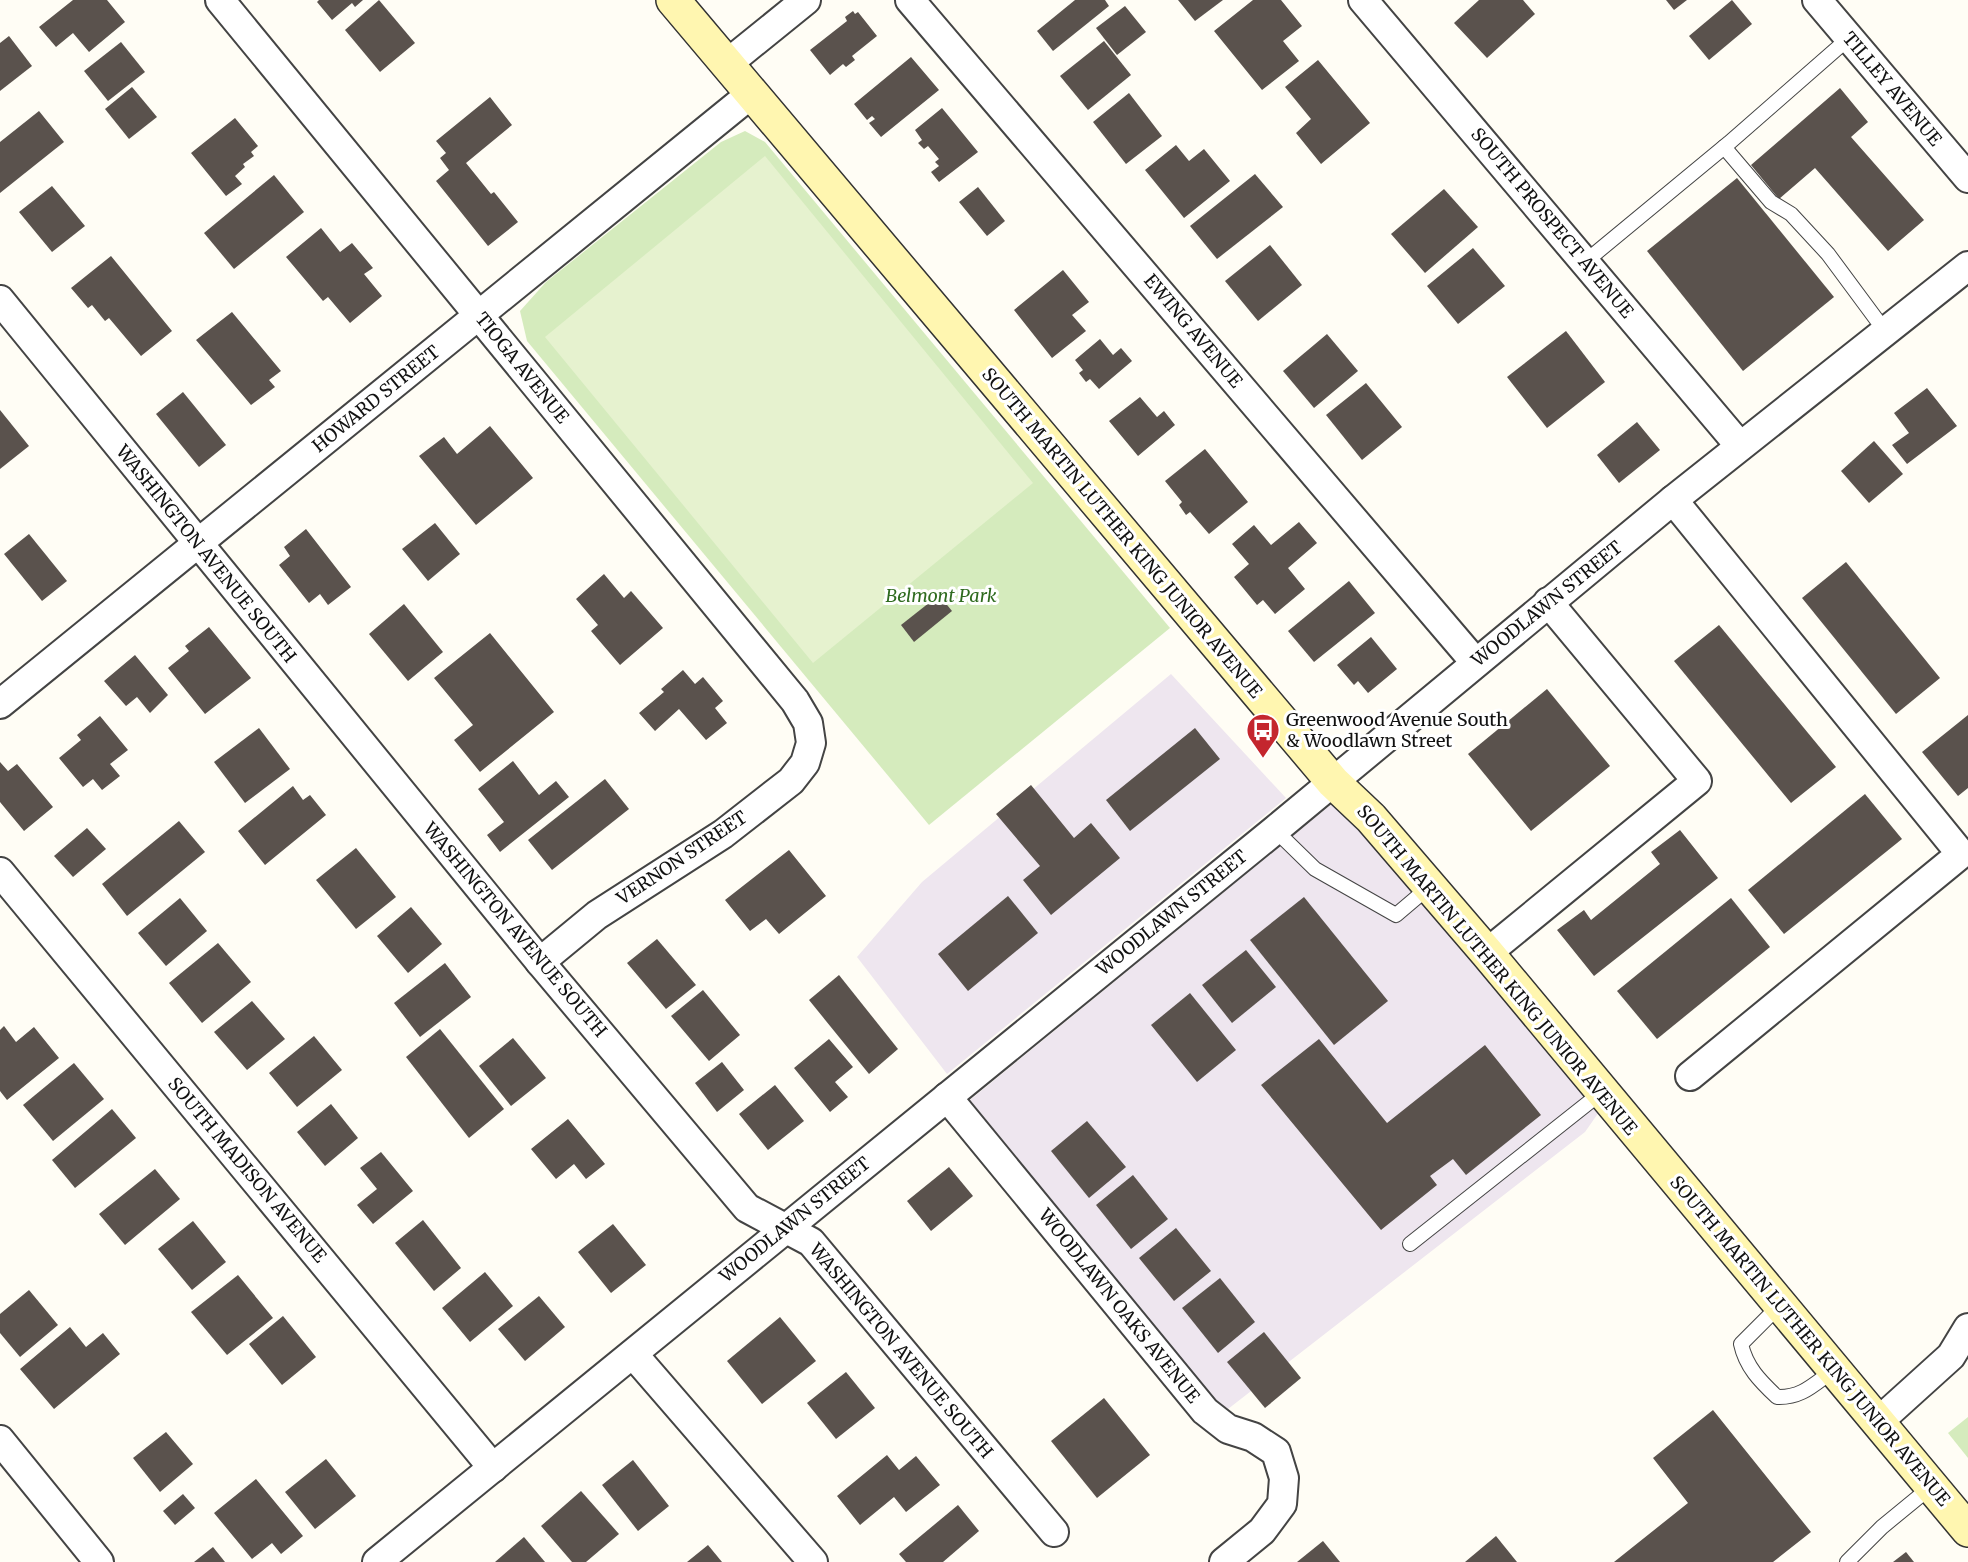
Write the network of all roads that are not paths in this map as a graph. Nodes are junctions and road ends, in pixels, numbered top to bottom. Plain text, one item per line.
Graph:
1 (220, 0) edge
2 (674, 0) edge
3 (806, 0) edge
4 (910, 0) edge
5 (1363, 0) edge
6 (1817, 0) edge
7 (1849, 38) junction
8 (727, 64) junction
9 (751, 93) junction
10 (1724, 147) junction
11 (1968, 178) edge
12 (1585, 262) junction
13 (1968, 266) edge
14 (0, 300) edge
15 (479, 315) junction
16 (1885, 331) junction
17 (1740, 446) junction
18 (1673, 500) junction
19 (198, 544) junction
20 (1548, 602) junction
21 (1475, 662) junction
22 (0, 704) edge
23 (811, 743) joint
24 (1333, 782) junction
25 (1275, 830) junction
26 (1964, 851) edge
27 (0, 872) edge
28 (1430, 887) junction
29 (1487, 953) junction
30 (540, 962) junction
31 (1690, 1076) dead end
32 (1602, 1092) junction
33 (947, 1097) junction
34 (785, 1227) junction
35 (1410, 1244) dead end
36 (1780, 1305) junction
37 (1968, 1328) edge
38 (633, 1354) junction
39 (1834, 1370) junction
40 (1878, 1422) junction
41 (0, 1440) edge
42 (493, 1468) junction
43 (1932, 1486) junction
44 (1968, 1530) edge
45 (1054, 1532) dead end
46 (99, 1562) edge
47 (377, 1562) edge
48 (813, 1562) edge
49 (1224, 1562) edge
50 (1847, 1562) edge

1 - 15 street, TIOGA AVENUE
2 - 8 street, SOUTH MARTIN LUTHER KING JUNIOR AVENUE
3 - 8 street
4 - 21 street, EWING AVENUE
5 - 12 street, SOUTH PROSPECT AVENUE
6 - 7 street, TILLEY AVENUE
7 - 10 lane
7 - 11 street, TILLEY AVENUE
8 - 9 street, SOUTH MARTIN LUTHER KING JUNIOR AVENUE
9 - 15 street, HOWARD STREET
9 - 24 street, SOUTH MARTIN LUTHER KING JUNIOR AVENUE
10 - 12 lane
10 - 16 lane
12 - 17 street, SOUTH PROSPECT AVENUE
13 - 16 street, WOODLAWN STREET
14 - 19 street, WASHINGTON AVENUE SOUTH
15 - 19 street, HOWARD STREET
15 - 23 street, TIOGA AVENUE
16 - 17 street, WOODLAWN STREET
17 - 18 street, WOODLAWN STREET
18 - 20 street, WOODLAWN STREET
18 - 26 street
19 - 22 street, HOWARD STREET
19 - 30 street, WASHINGTON AVENUE SOUTH
20 - 21 street, WOODLAWN STREET
20 - 29 street
21 - 24 street, WOODLAWN STREET
23 - 30 street, VERNON STREET
24 - 25 street, WOODLAWN STREET
24 - 28 street, SOUTH MARTIN LUTHER KING JUNIOR AVENUE
25 - 28 lane
25 - 33 street, WOODLAWN STREET
26 - 31 street
27 - 42 street, SOUTH MADISON AVENUE
28 - 29 street, SOUTH MARTIN LUTHER KING JUNIOR AVENUE
29 - 32 street, SOUTH MARTIN LUTHER KING JUNIOR AVENUE
30 - 34 street, WASHINGTON AVENUE SOUTH
32 - 35 lane
32 - 36 street, SOUTH MARTIN LUTHER KING JUNIOR AVENUE
33 - 34 street, WOODLAWN STREET
33 - 49 street, WOODLAWN OAKS AVENUE
34 - 38 street, WOODLAWN STREET
34 - 45 street, WASHINGTON AVENUE SOUTH
36 - 39 street, SOUTH MARTIN LUTHER KING JUNIOR AVENUE
36 - 39 lane
37 - 40 street
38 - 42 street, WOODLAWN STREET
38 - 48 street
39 - 40 street, SOUTH MARTIN LUTHER KING JUNIOR AVENUE
40 - 43 street, SOUTH MARTIN LUTHER KING JUNIOR AVENUE
41 - 46 street
42 - 47 street, WOODLAWN STREET
43 - 44 street, SOUTH MARTIN LUTHER KING JUNIOR AVENUE
43 - 50 lane

